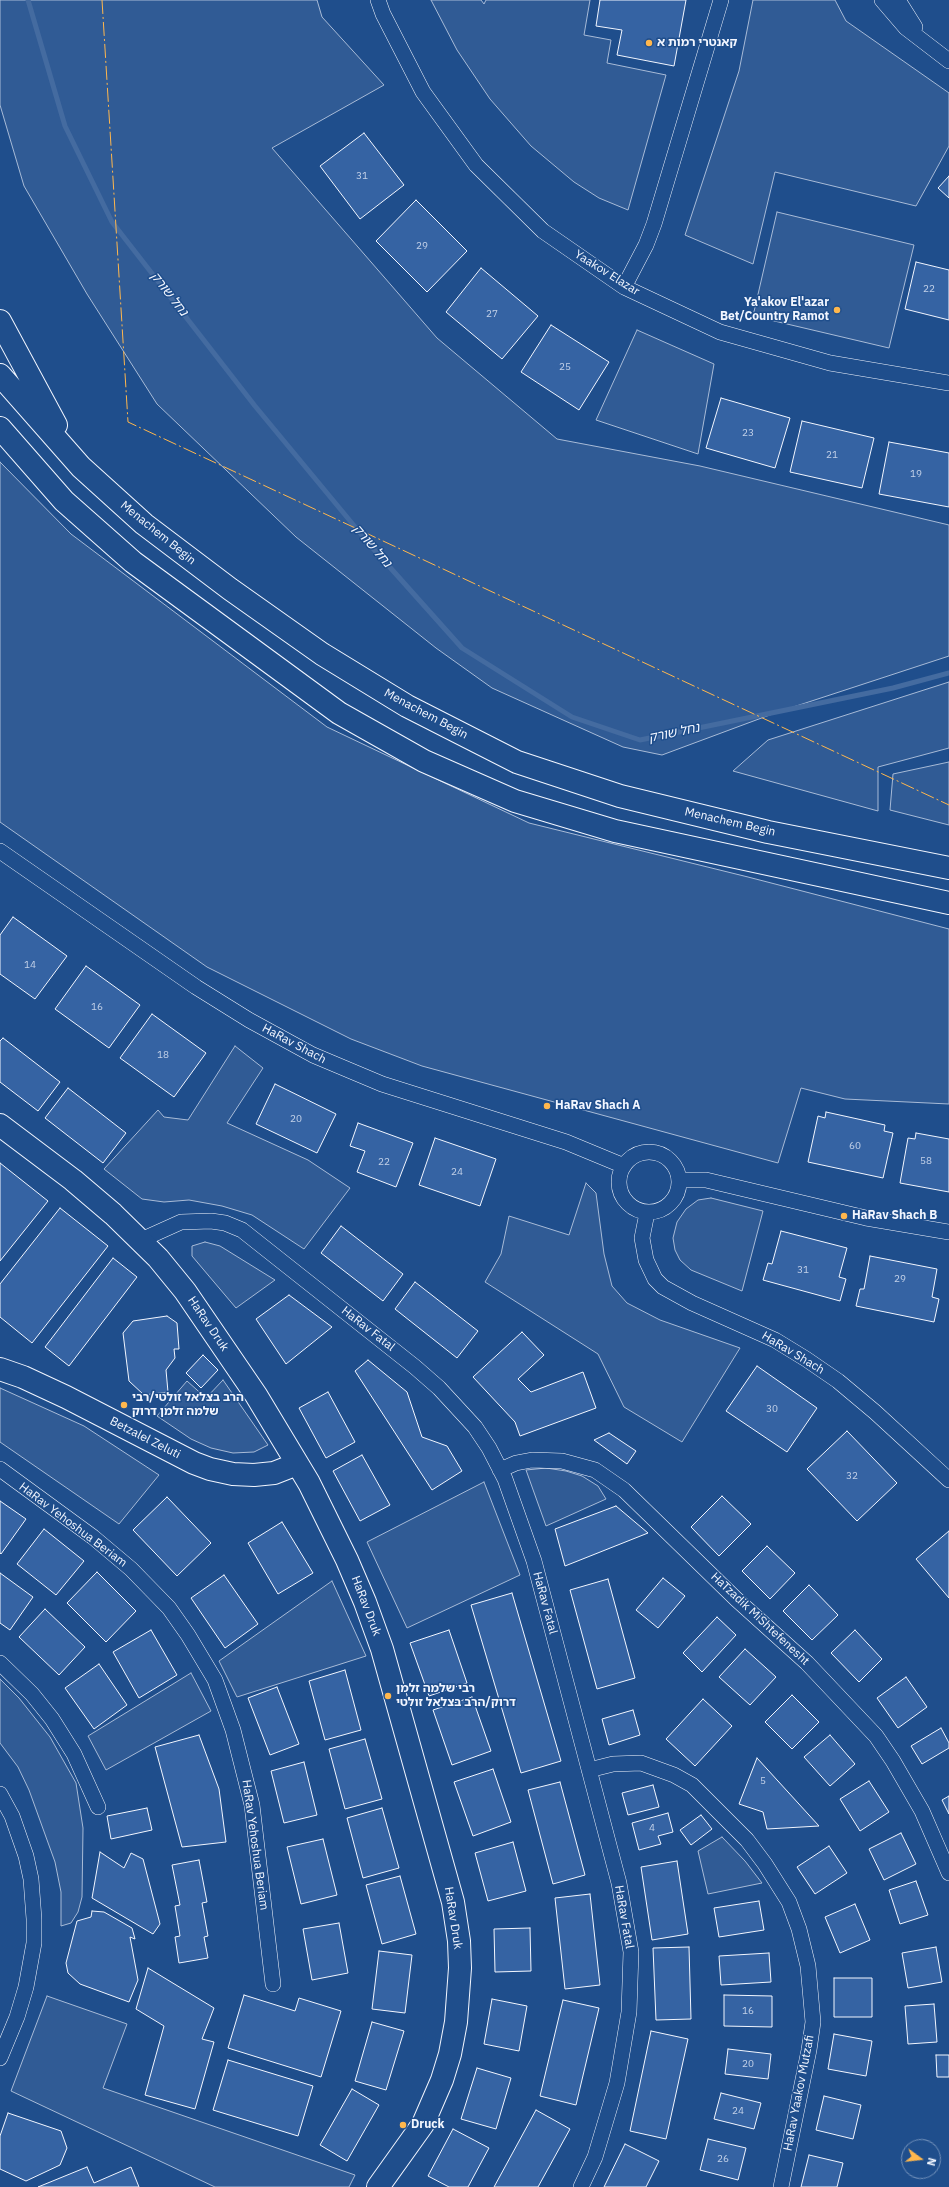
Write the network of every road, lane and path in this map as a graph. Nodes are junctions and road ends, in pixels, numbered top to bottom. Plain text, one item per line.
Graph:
1 (378, 0) edge
2 (721, 0) edge
3 (882, 0) edge
4 (898, 0) edge
5 (925, 44) junction
6 (949, 61) edge
7 (624, 287) junction
8 (0, 321) edge
9 (0, 375) edge
10 (949, 383) edge
11 (0, 428) edge
12 (82, 468) junction
13 (0, 851) edge
14 (949, 868) edge
15 (949, 903) edge
16 (0, 1125) edge
17 (624, 1166) junction
18 (680, 1180) junction
19 (647, 1213) junction
20 (949, 1232) edge
21 (142, 1240) junction
22 (0, 1369) edge
23 (297, 1464) junction
24 (0, 1469) edge
25 (500, 1470) junction
26 (949, 1480) edge
27 (0, 1663) edge
28 (589, 1770) junction
29 (0, 1794) edge
30 (98, 1807) dead end
31 (949, 1873) edge
32 (272, 1984) dead end
33 (0, 2058) edge
34 (378, 2187) edge
35 (581, 2187) edge
36 (780, 2187) edge

1 - 7 street, Yaakov Elazar
2 - 7 street
3 - 5 street
4 - 5 street
5 - 6 street
7 - 10 street, Yaakov Elazar
8 - 12 main road
9 - 12 main road, Menachem Begin
11 - 15 main road
12 - 14 main road, Menachem Begin
13 - 17 street, HaRav Shach
16 - 21 main road, HaRav Druk
17 - 18 street
17 - 19 street
18 - 19 street
18 - 20 street
19 - 26 street, HaRav Shach
21 - 23 main road, HaRav Druk
21 - 25 street, HaRav Fatal
22 - 23 main road, Betzalel Zeluti
23 - 34 main road, HaRav Druk
24 - 32 street, HaRav Yehoshua Beriam
25 - 28 street, HaRav Fatal
25 - 31 street, HaTzadik MiShtefenesht
27 - 30 street
28 - 35 street, HaRav Fatal
28 - 36 street, HaRav Yaakov Mutzafi
29 - 33 street

